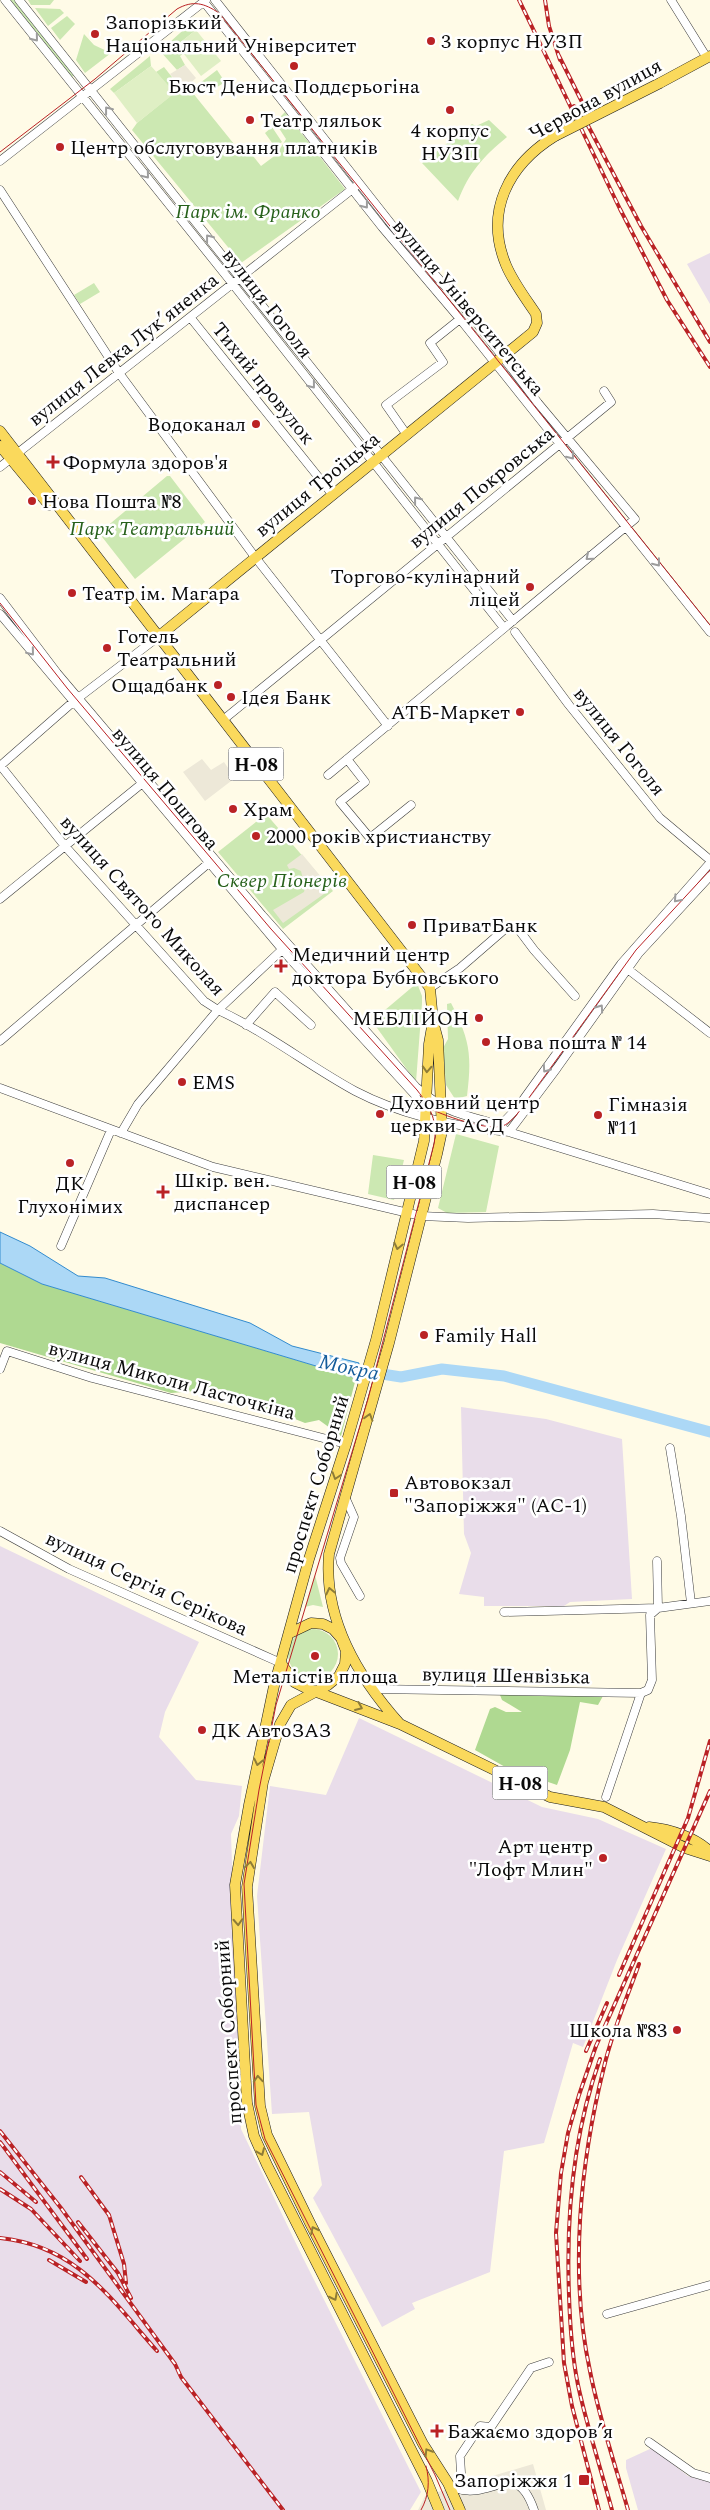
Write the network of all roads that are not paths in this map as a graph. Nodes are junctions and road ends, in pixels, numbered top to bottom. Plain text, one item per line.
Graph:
1 (5, 0) edge
2 (19, 0) edge
3 (215, 0) edge
4 (671, 0) edge
5 (205, 1) edge
6 (708, 57) edge
7 (91, 90) junction
8 (82, 97) junction
9 (0, 161) edge
10 (360, 183) junction
11 (352, 189) junction
12 (0, 190) edge
13 (240, 277) junction
14 (232, 283) junction
15 (190, 317) junction
16 (460, 319) junction
17 (537, 323) joint
18 (499, 361) junction
19 (119, 373) junction
20 (604, 391) dead end
21 (0, 431) edge
22 (407, 435) junction
23 (567, 437) junction
24 (560, 443) junction
25 (0, 446) edge
26 (381, 454) junction
27 (14, 455) junction
28 (372, 461) junction
29 (0, 467) edge
30 (332, 494) junction
31 (627, 525) junction
32 (446, 536) junction
33 (436, 544) junction
34 (254, 557) junction
35 (0, 598) edge
36 (0, 614) edge
37 (513, 620) junction
38 (504, 628) junction
39 (515, 632) dead end
40 (710, 632) edge
41 (158, 637) junction
42 (323, 640) junction
43 (76, 700) junction
44 (222, 720) junction
45 (388, 726) junction
46 (347, 759) junction
47 (0, 765) edge
48 (328, 775) dead end
49 (145, 781) junction
50 (411, 805) dead end
51 (64, 845) junction
52 (211, 861) junction
53 (710, 862) edge
54 (710, 876) edge
55 (0, 899) edge
56 (134, 924) junction
57 (284, 947) junction
58 (621, 964) junction
59 (628, 969) junction
60 (430, 988) junction
61 (575, 996) dead end
62 (218, 1010) junction
63 (432, 1021) junction
64 (246, 1025) junction
65 (311, 1025) dead end
66 (710, 1033) edge
67 (0, 1041) edge
68 (0, 1088) edge
69 (426, 1096) junction
70 (440, 1105) junction
71 (426, 1117) junction
72 (442, 1120) junction
73 (496, 1126) junction
74 (111, 1130) junction
75 (509, 1132) junction
76 (121, 1133) junction
77 (710, 1194) edge
78 (406, 1213) junction
79 (421, 1216) junction
80 (710, 1218) edge
81 (61, 1246) dead end
82 (0, 1369) edge
83 (346, 1444) junction
84 (670, 1448) dead end
85 (346, 1499) junction
86 (0, 1532) edge
87 (657, 1561) dead end
88 (360, 1596) dead end
89 (710, 1601) edge
90 (691, 1603) junction
91 (658, 1608) junction
92 (504, 1612) dead end
93 (290, 1633) junction
94 (341, 1638) junction
95 (281, 1663) junction
96 (372, 1689) junction
97 (318, 1690) junction
98 (641, 1693) junction
99 (400, 1724) junction
100 (606, 1796) dead end
101 (687, 1843) junction
102 (710, 1852) edge
103 (710, 1856) edge
104 (266, 2131) junction
105 (254, 2136) junction
106 (710, 2286) edge
107 (607, 2314) dead end
108 (549, 2362) dead end
109 (649, 2442) dead end
110 (442, 2474) junction
111 (710, 2478) edge
112 (427, 2481) junction
113 (450, 2487) junction
114 (462, 2490) junction
115 (439, 2510) edge
116 (460, 2510) edge
117 (534, 2510) edge

1 -> 8 street, вулиця Гоголя
2 - 7 street, вулиця Гоголя
3 - 10 street, вулиця Університетська
4 - 6 street
5 - 7 street
5 - 11 street, вулиця Університетська
6 - 17 main road, Червона вулиця, bridge
7 - 8 street
13 -> 7 street, вулиця Гоголя
8 - 9 street
8 -> 14 street, вулиця Гоголя
10 - 11 street, вулиця Левка Лукʼяненка
10 - 18 street, вулиця Університетська
11 - 13 street, вулиця Левка Лукʼяненка
11 -> 16 street, вулиця Університетська
12 - 19 street
13 - 14 street, вулиця Левка Лукʼяненка
13 - 26 street, вулиця Гоголя
14 - 15 street, вулиця Левка Лукʼяненка
14 -> 28 street, вулиця Гоголя
15 - 19 street, вулиця Левка Лукʼяненка
15 - 30 street, Тихий провулок
16 - 18 street, вулиця Університетська
16 - 22 street
17 - 18 main road, вулиця Троїцька
18 - 22 main road, вулиця Троїцька
18 - 23 street, вулиця Університетська
18 - 24 street, вулиця Університетська
19 - 27 street, вулиця Левка Лукʼяненка
19 - 34 street
20 - 23 street, вулиця Покровська
21 - 27 main road, Н-08
22 - 26 main road, вулиця Троїцька
23 - 24 street, вулиця Покровська
23 - 31 street, вулиця Університетська
24 -> 31 street, вулиця Університетська
24 - 32 street, вулиця Покровська
25 - 27 main road, Н-08
26 - 28 main road, вулиця Троїцька
32 -> 26 street, вулиця Гоголя
27 - 29 street, вулиця Левка Лукʼяненка
27 - 41 main road, Н-08
28 - 30 main road, вулиця Троїцька
28 - 33 street, вулиця Гоголя
30 - 34 main road, вулиця Троїцька
31 -> 37 street
31 -> 40 street, вулиця Університетська
32 - 33 street, вулиця Покровська
32 - 37 street, вулиця Гоголя
33 - 38 street, вулиця Гоголя
33 - 42 street, вулиця Покровська
34 - 41 main road, вулиця Троїцька
34 - 42 street
35 - 43 street, вулиця Поштова
36 -> 43 street, вулиця Поштова
37 - 38 street
38 - 45 street
39 - 53 street, вулиця Гоголя
41 - 43 street, вулиця Троїцька
41 - 44 main road, Н-08
42 - 44 street, вулиця Покровська
42 - 45 street
43 - 47 street, вулиця Троїцька
43 - 49 street, вулиця Поштова
44 - 60 main road, Н-08
45 - 46 street
46 - 48 street
46 - 50 street
47 - 51 street, вулиця Святого Миколая
49 - 51 street
49 - 52 street, вулиця Поштова
51 - 55 street
51 - 56 street, вулиця Святого Миколая
52 - 56 street
52 - 57 street, вулиця Поштова
53 -> 58 street
54 - 59 street
56 - 62 street, вулиця Святого Миколая
56 - 67 street
57 - 62 street
57 - 69 street, вулиця Поштова
57 - 71 street, вулиця Поштова
58 - 59 street
58 -> 73 street
59 - 66 street
75 -> 59 street
60 - 61 street
60 - 63 main road, проспект Соборний / Н-08
62 - 64 street, вулиця Святого Миколая
62 - 76 street
63 -> 69 main road, проспект Соборний / Н-08
63 - 70 main road, проспект Соборний / Н-08
64 - 65 street
64 - 71 street, вулиця Святого Миколая
68 - 74 street
69 - 70 street, вулиця Поштова
69 - 71 main road, проспект Соборний / Н-08
70 - 72 main road, проспект Соборний / Н-08
70 - 73 street, вулиця Поштова
71 - 72 street, вулиця Святого Миколая
71 - 78 main road, проспект Соборний / Н-08
72 - 73 street
72 - 79 main road, проспект Соборний / Н-08
73 - 75 street
74 - 76 street
74 - 81 street
75 - 77 street
76 - 78 street
78 - 79 street
78 -> 83 main road, проспект Соборний / Н-08
79 - 80 street
85 -> 79 main road, проспект Соборний / Н-08
82 - 83 street, вулиця Миколи Ласточкіна
83 -> 93 main road, проспект Соборний / Н-08
84 - 90 street
85 - 88 street
94 -> 85 main road, проспект Соборний / Н-08
86 - 95 street, вулиця Сергія Серікова
87 - 91 street
89 - 90 street
90 - 91 street
91 - 92 street
91 - 98 street
93 - 94 main road
93 - 95 main road, Н-08
94 - 96 main road, Н-08
94 - 97 main road
95 - 97 main road, Н-08
95 -> 105 main road, проспект Соборний
96 - 98 street, вулиця Шенвізька
96 - 99 main road, Н-08
97 -> 99 main road, Н-08
104 -> 97 main road, проспект Соборний
98 - 100 street
99 - 101 main road, Н-08
101 - 102 main road, Н-08
101 - 103 main road, Н-08
104 - 105 main road
110 -> 104 main road, проспект Соборний
105 -> 112 main road, проспект Соборний
106 - 107 street
108 - 114 street
109 - 111 street
110 - 112 main road
110 - 113 main road, проспект Соборний
112 - 115 main road, проспект Соборний
113 - 114 street
113 - 116 main road, проспект Соборний
114 - 117 street

